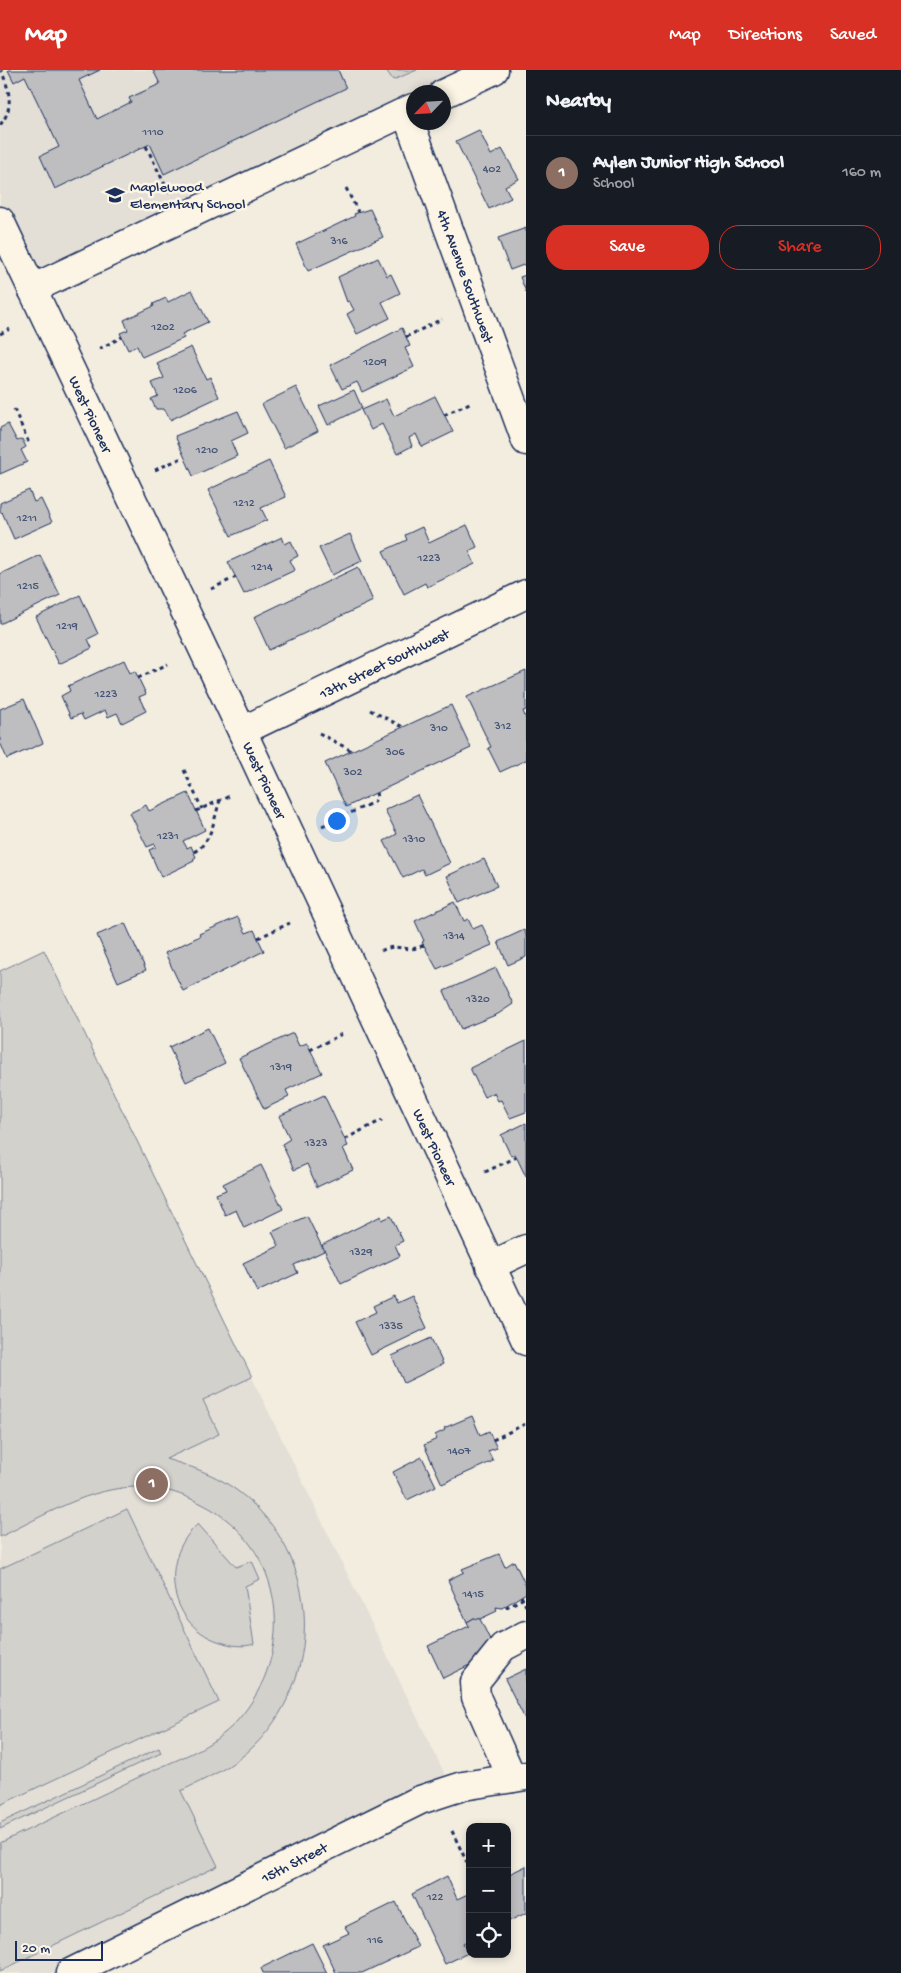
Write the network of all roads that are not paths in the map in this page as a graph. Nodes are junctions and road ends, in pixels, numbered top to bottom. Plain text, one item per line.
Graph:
1 (494, 70) edge
2 (451, 91) edge
3 (406, 112) edge
4 (417, 130) edge
5 (0, 220) edge
6 (32, 289) junction
7 (526, 441) edge
8 (526, 594) edge
9 (242, 731) junction
10 (526, 1249) edge
11 (490, 1266) junction
12 (526, 1341) edge
13 (526, 1635) edge
14 (519, 1777) edge
15 (70, 1973) edge

1 - 2 street
3 - 6 street
4 - 7 street, 4th Avenue Southwest
5 - 6 street, West Pioneer
6 - 9 street, West Pioneer
8 - 9 street, 13th Street Southwest
9 - 11 street, West Pioneer
10 - 11 street
11 - 12 street, West Pioneer
13 - 14 street
14 - 15 street, 15th Street

